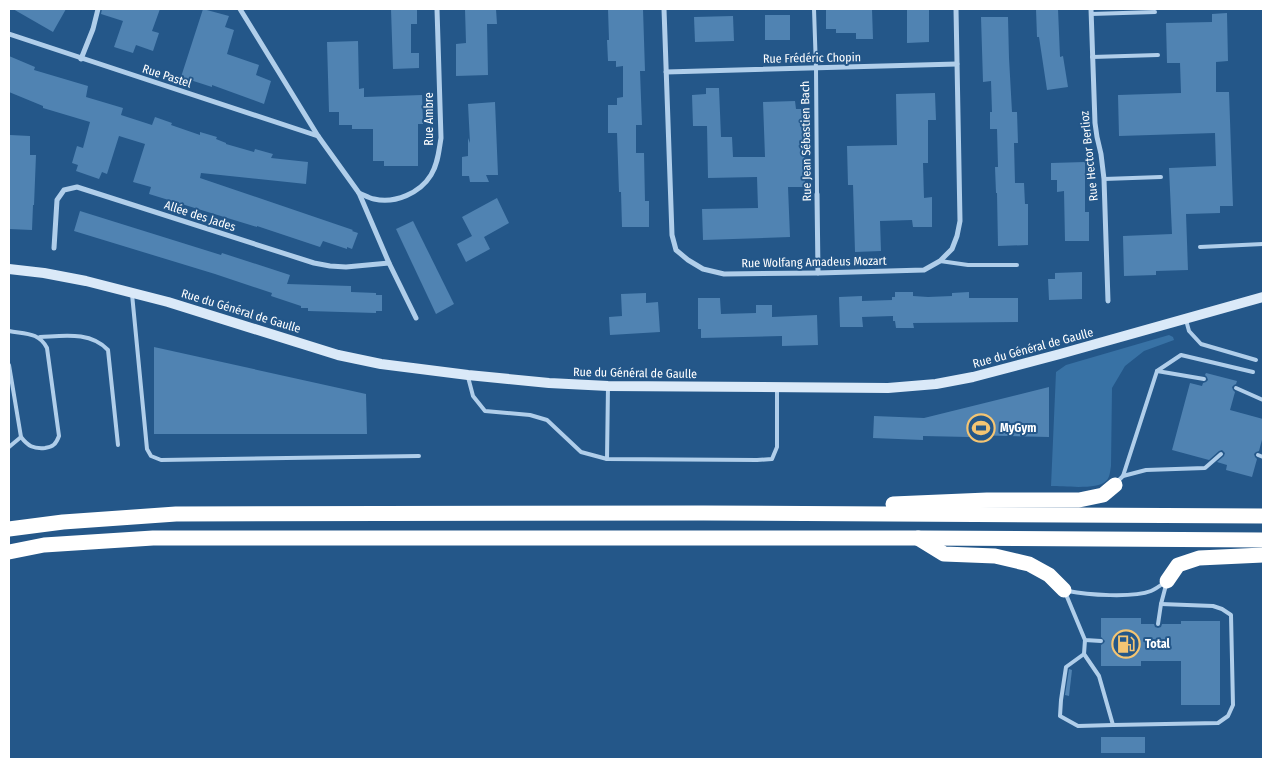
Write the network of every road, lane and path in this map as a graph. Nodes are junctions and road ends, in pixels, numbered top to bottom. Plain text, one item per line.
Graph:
1 (98, 9) edge
2 (240, 9) edge
3 (437, 9) edge
4 (664, 9) edge
5 (814, 9) edge
6 (956, 9) edge
7 (1091, 12) edge
8 (1155, 12) dead end
9 (9, 34) edge
10 (1158, 55) dead end
11 (1092, 57) junction
12 (81, 59) junction
13 (957, 64) junction
14 (816, 69) junction
15 (666, 72) junction
16 (318, 136) junction
17 (1161, 177) dead end
18 (1104, 179) junction
19 (359, 193) junction
20 (817, 194) joint
21 (1263, 244) edge
22 (1200, 247) dead end
23 (54, 248) dead end
24 (940, 261) junction
25 (389, 263) junction
26 (1017, 265) dead end
27 (9, 270) edge
28 (818, 273) junction
29 (132, 292) junction
30 (1263, 298) edge
31 (1108, 301) dead end
32 (416, 318) dead end
33 (1186, 318) junction
34 (9, 331) edge
35 (40, 337) junction
36 (1256, 360) dead end
37 (9, 365) edge
38 (1157, 371) junction
39 (1252, 372) dead end
40 (468, 375) junction
41 (1204, 379) dead end
42 (608, 386) junction
43 (777, 388) junction
44 (1236, 388) dead end
45 (1263, 400) edge
46 (21, 437) junction
47 (118, 445) dead end
48 (9, 448) edge
49 (1221, 454) dead end
50 (1258, 454) dead end
51 (420, 456) dead end
52 (1263, 457) edge
53 (607, 459) junction
54 (1119, 480) junction
55 (703, 513) junction
56 (1263, 516) edge
57 (9, 529) edge
58 (918, 538) junction
59 (1263, 540) edge
60 (9, 552) edge
61 (1263, 555) edge
62 (1167, 581) junction
63 (1064, 590) junction
64 (1161, 604) junction
65 (1158, 624) dead end
66 (1085, 640) junction
67 (1101, 641) dead end
68 (1084, 654) junction
69 (1112, 725) junction

1 - 12 street
2 - 16 street
3 - 19 street, Rue Ambre
4 - 15 street, Rue Wolfang Amadeus Mozart
5 - 14 lane, Rue Jean Sébastien Bach
6 - 13 street, Rue Wolfang Amadeus Mozart
7 - 8 lane
7 - 11 street, Rue Hector Berlioz
9 - 12 street, Rue Pastel
10 - 11 lane
11 - 18 street, Rue Hector Berlioz
12 - 16 street, Rue Pastel
13 - 14 street, Rue Frédéric Chopin
13 - 24 street, Rue Wolfang Amadeus Mozart
14 - 15 street, Rue Frédéric Chopin
14 - 20 lane, Rue Jean Sébastien Bach
15 - 28 street, Rue Wolfang Amadeus Mozart
16 - 19 street
17 - 18 lane
18 - 31 street, Rue Hector Berlioz
19 - 25 street
20 - 28 street, Rue Jean Sébastien Bach
21 - 22 lane
23 - 25 street, Allée des Jades
24 - 26 lane
24 - 28 street, Rue Wolfang Amadeus Mozart
25 - 32 street
27 - 29 street, Rue du Général de Gaulle
29 - 40 street, Rue du Général de Gaulle
29 - 51 lane
30 - 33 street, Rue du Général de Gaulle
33 - 36 lane
33 - 43 street, Rue du Général de Gaulle
34 - 35 lane
35 - 46 lane
35 - 47 lane
37 - 46 lane
38 - 39 lane
38 - 41 lane
38 - 54 lane
40 - 42 street, Rue du Général de Gaulle
40 - 53 lane
42 - 43 street, Rue du Général de Gaulle
42 - 53 lane
43 - 53 lane
44 - 45 lane
46 - 48 lane
49 - 54 lane
50 - 52 lane
54 - 55 highway
55 - 56 highway
55 - 57 highway
58 - 59 highway
58 - 60 highway
58 - 63 highway
61 - 62 highway
62 - 63 lane
62 - 64 lane
63 - 66 lane
64 - 65 lane
64 - 69 lane
66 - 67 lane
66 - 68 lane
68 - 69 lane
68 - 69 lane

